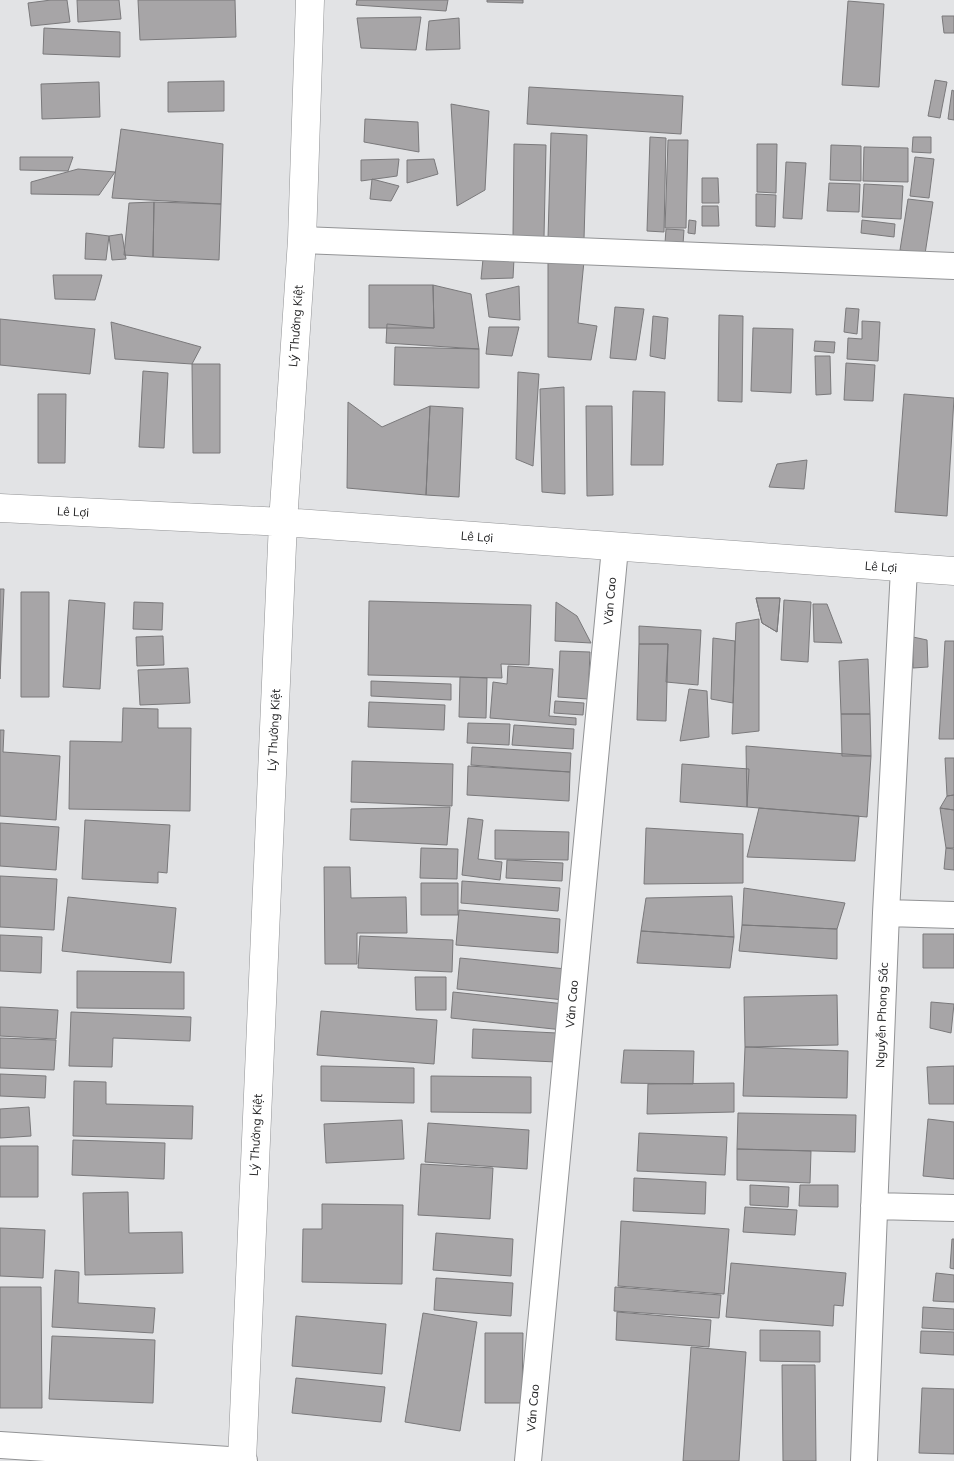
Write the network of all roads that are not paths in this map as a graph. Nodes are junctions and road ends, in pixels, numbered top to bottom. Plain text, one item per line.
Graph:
1 (310, 0) edge
2 (302, 240) junction
3 (954, 266) edge
4 (0, 508) edge
5 (283, 522) junction
6 (615, 548) junction
7 (904, 569) junction
8 (954, 571) edge
9 (886, 913) junction
10 (954, 915) edge
11 (874, 1206) junction
12 (954, 1208) edge
13 (0, 1445) edge
14 (242, 1461) edge
15 (528, 1461) edge
16 (864, 1461) edge

1 - 2 street, Lý Thường Kiệt
2 - 3 street
2 - 5 street, Lý Thường Kiệt
4 - 5 street, Lê Lợi
5 - 6 street, Lê Lợi
5 - 14 street, Lý Thường Kiệt
6 - 7 street, Lê Lợi
6 - 15 street, Văn Cao
7 - 8 street, Lê Lợi
7 - 9 street, Nguyễn Phong Sắc
9 - 10 street
9 - 11 street, Nguyễn Phong Sắc
11 - 12 street
11 - 16 street, Nguyễn Phong Sắc
13 - 14 street

